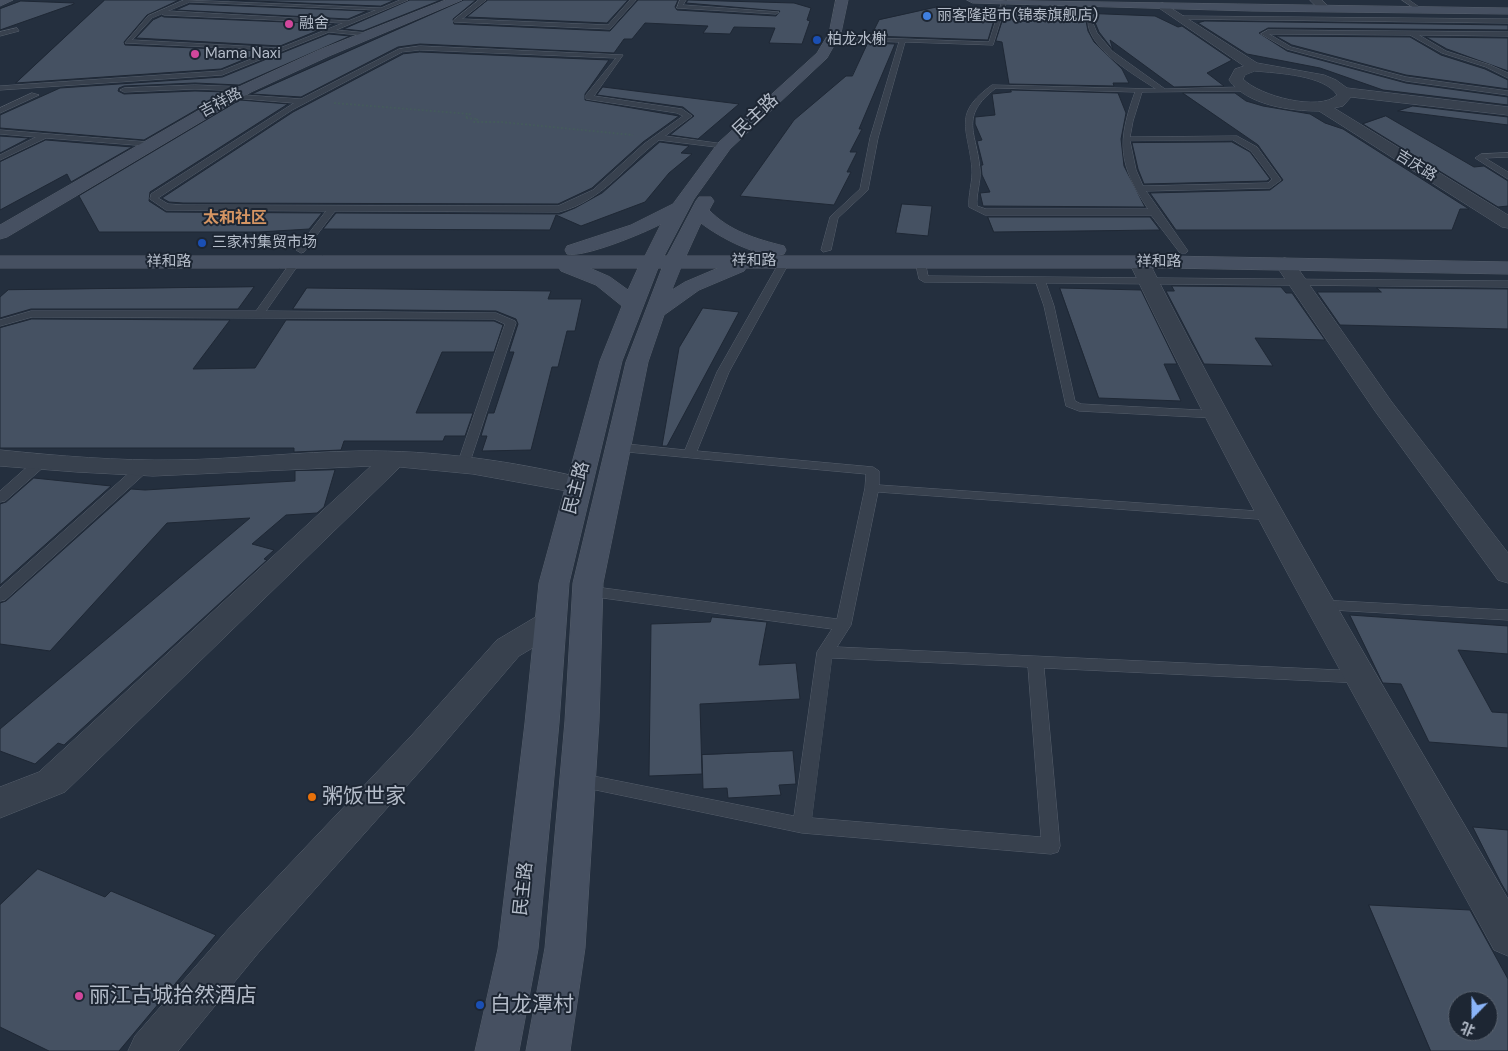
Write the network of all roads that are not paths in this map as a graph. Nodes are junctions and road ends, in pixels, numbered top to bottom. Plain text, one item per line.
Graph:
1 (7, 0) edge
2 (188, 0) edge
3 (405, 0) edge
4 (456, 0) edge
5 (483, 0) edge
6 (633, 0) edge
7 (683, 0) edge
8 (842, 0) edge
9 (855, 0) edge
10 (973, 0) edge
11 (1070, 0) edge
12 (1405, 0) edge
13 (1005, 1) edge
14 (0, 3) edge
15 (1156, 3) edge
16 (1319, 3) edge
17 (1416, 7) junction
18 (384, 8) junction
19 (1508, 9) edge
20 (1373, 10) junction
21 (776, 12) dead end
22 (160, 13) junction
23 (1181, 18) junction
24 (1389, 20) junction
25 (351, 21) junction
26 (1508, 21) edge
27 (1090, 22) dead end
28 (17, 30) dead end
29 (328, 30) junction
30 (1411, 33) junction
31 (0, 34) edge
32 (1508, 34) edge
33 (367, 35) junction
34 (848, 38) junction
35 (903, 40) junction
36 (283, 48) junction
37 (1254, 67) junction
38 (1508, 76) edge
39 (0, 88) edge
40 (1242, 89) junction
41 (119, 90) dead end
42 (1139, 91) junction
43 (1164, 91) junction
44 (1344, 92) junction
45 (1508, 92) edge
46 (240, 93) junction
47 (44, 94) dead end
48 (35, 95) junction
49 (9, 96) dead end
50 (301, 101) junction
51 (1325, 108) junction
52 (0, 111) edge
53 (1508, 112) edge
54 (0, 132) edge
55 (45, 136) junction
56 (659, 138) junction
57 (1126, 139) junction
58 (148, 144) junction
59 (724, 146) junction
60 (1508, 155) edge
61 (0, 158) edge
62 (726, 170) dead end
63 (1508, 176) edge
64 (716, 185) dead end
65 (1140, 189) junction
66 (680, 208) junction
67 (332, 209) junction
68 (699, 211) junction
69 (1155, 212) junction
70 (1508, 224) edge
71 (0, 233) edge
72 (574, 250) junction
73 (826, 250) junction
74 (0, 251) edge
75 (1182, 251) junction
76 (299, 256) junction
77 (665, 256) junction
78 (781, 256) junction
79 (1508, 257) edge
80 (540, 261) junction
81 (756, 261) junction
82 (0, 262) edge
83 (920, 262) junction
84 (1508, 268) edge
85 (1144, 271) junction
86 (1291, 273) junction
87 (1040, 280) junction
88 (1508, 284) edge
89 (642, 309) junction
90 (259, 314) junction
91 (0, 323) edge
92 (1215, 414) junction
93 (617, 447) junction
94 (689, 454) junction
95 (0, 458) edge
96 (393, 460) junction
97 (41, 462) junction
98 (463, 465) junction
99 (144, 468) junction
100 (578, 485) junction
101 (872, 488) junction
102 (0, 498) edge
103 (1271, 516) junction
104 (1508, 573) edge
105 (588, 591) junction
106 (0, 596) edge
107 (1320, 605) junction
108 (1508, 615) edge
109 (550, 623) junction
110 (843, 625) junction
111 (825, 652) junction
112 (1036, 662) junction
113 (1360, 678) junction
114 (577, 780) junction
115 (0, 804) edge
116 (802, 825) junction
117 (1508, 937) edge
118 (150, 1051) edge
119 (497, 1051) edge
120 (548, 1051) edge

1 - 14 main road
2 - 18 lane
2 - 22 lane
3 - 18 lane
4 - 33 main road, 吉祥路
5 - 6 lane
7 - 21 lane
8 - 59 main road, 民主路
9 - 34 main road, 民主路
10 - 13 main road
11 - 15 main road
12 - 17 lane
13 - 15 main road
13 - 35 lane
15 - 16 main road
15 - 20 main road
15 - 23 street
16 - 17 main road
17 - 19 main road
18 - 25 lane
19 - 20 main road
20 - 24 lane
22 - 25 lane
22 - 36 lane
23 - 24 lane
23 - 37 street
24 - 26 lane
24 - 30 lane
25 - 29 lane
27 - 43 lane
28 - 31 lane
29 - 33 lane
29 - 36 lane
30 - 32 lane
30 - 38 lane
30 - 45 lane
33 - 46 main road, 吉祥路
34 - 35 lane
34 - 62 main road, 民主路
35 - 73 lane
36 - 39 lane
37 - 40 street
37 - 44 street
40 - 43 lane
40 - 51 street, 吉庆路
41 - 46 lane
42 - 43 lane
42 - 57 lane
42 - 69 lane
44 - 51 street
44 - 53 street
46 - 50 lane
46 - 58 main road, 吉祥路
47 - 48 lane
48 - 49 lane
48 - 52 lane
50 - 56 lane
50 - 67 lane
51 - 70 street, 吉庆路
54 - 55 lane
55 - 58 lane
55 - 61 lane
56 - 59 lane
56 - 67 lane
57 - 65 lane
57 - 65 lane
58 - 71 main road, 吉祥路
59 - 66 main road, 民主路
60 - 63 lane
64 - 68 main road, 民主路
65 - 69 lane
66 - 72 main road
66 - 77 main road, 民主路
67 - 76 lane
68 - 77 main road, 民主路
68 - 78 main road
69 - 75 lane
72 - 76 main road, 祥和路
72 - 77 main road, 祥和路
73 - 75 main road, 祥和路
73 - 78 main road, 祥和路
74 - 76 main road, 祥和路
75 - 79 main road, 祥和路
76 - 80 main road, 祥和路
76 - 82 main road, 祥和路
76 - 90 lane
77 - 78 main road, 祥和路
77 - 80 main road, 祥和路
77 - 81 main road, 祥和路
77 - 89 main road, 民主路
78 - 81 main road, 祥和路
78 - 83 main road, 祥和路
78 - 94 lane
80 - 89 main road
81 - 89 main road
83 - 85 main road, 祥和路
83 - 87 lane
84 - 86 main road, 祥和路
85 - 86 main road, 祥和路
85 - 87 lane
85 - 92 street
86 - 88 lane
86 - 104 street
87 - 92 lane
89 - 93 main road, 民主路
89 - 100 main road, 民主路
90 - 91 lane
90 - 98 lane
92 - 103 street
93 - 94 lane
93 - 105 main road, 民主路
94 - 101 lane
95 - 97 street
96 - 98 street
96 - 99 street
96 - 115 street
97 - 99 street
97 - 102 lane
98 - 100 street
99 - 106 lane
100 - 109 main road, 民主路
101 - 103 lane
101 - 110 lane
103 - 107 street
105 - 110 lane
105 - 114 main road, 民主路
107 - 108 lane
107 - 113 street
109 - 118 street
109 - 119 main road, 民主路
110 - 111 lane
111 - 112 lane
111 - 116 lane
112 - 113 lane
112 - 116 lane
113 - 117 street
114 - 116 lane
114 - 120 main road, 民主路

